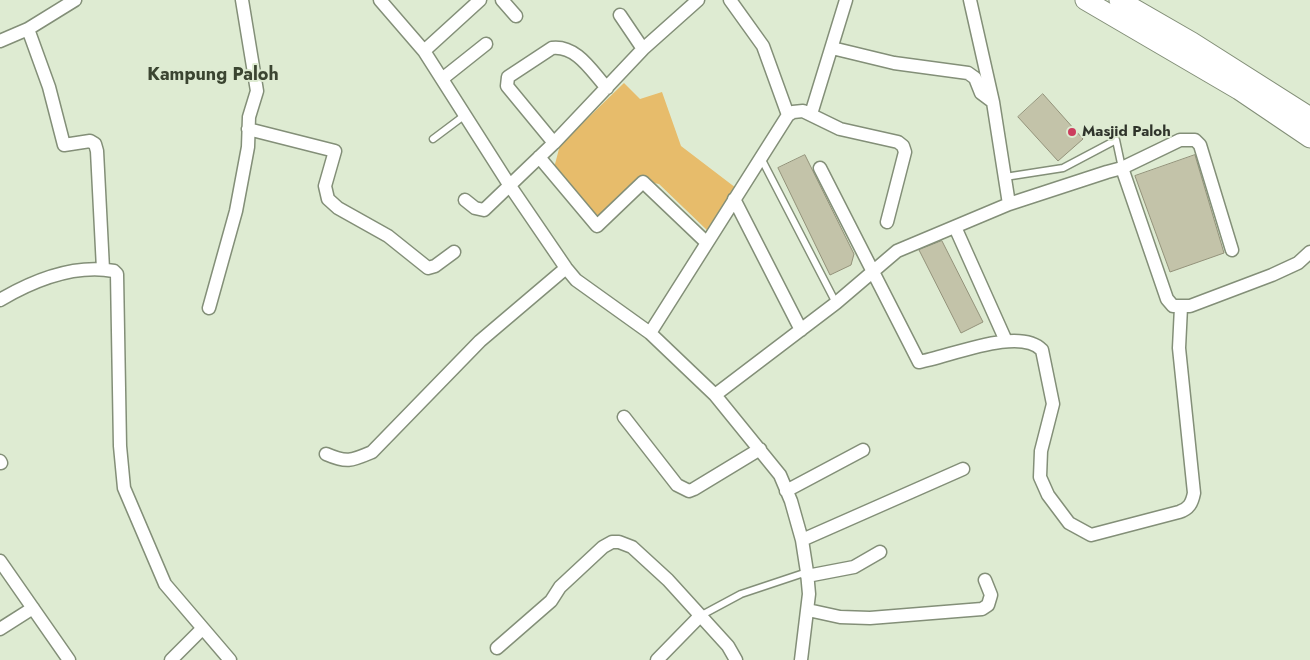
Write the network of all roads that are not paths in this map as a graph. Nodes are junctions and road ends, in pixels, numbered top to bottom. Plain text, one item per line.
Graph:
1 (75, 0) edge
2 (242, 0) edge
3 (380, 0) edge
4 (480, 0) edge
5 (502, 0) edge
6 (698, 0) edge
7 (730, 0) edge
8 (846, 0) edge
9 (970, 0) edge
10 (1084, 0) edge
11 (1119, 0) edge
12 (620, 15) dead end
13 (516, 16) dead end
14 (28, 28) junction
15 (0, 41) edge
16 (486, 44) dead end
17 (832, 48) junction
18 (644, 49) junction
19 (424, 51) junction
20 (442, 79) junction
21 (607, 88) junction
22 (993, 102) junction
23 (811, 114) junction
24 (465, 115) junction
25 (788, 116) junction
26 (1310, 117) edge
27 (248, 129) junction
28 (1310, 138) edge
29 (433, 139) dead end
30 (554, 143) junction
31 (539, 157) junction
32 (761, 158) junction
33 (820, 168) dead end
34 (1122, 168) junction
35 (1004, 177) junction
36 (510, 186) junction
37 (734, 199) junction
38 (465, 200) dead end
39 (1009, 204) junction
40 (886, 222) dead end
41 (955, 227) junction
42 (707, 243) junction
43 (1232, 250) dead end
44 (454, 252) dead end
45 (1310, 252) edge
46 (566, 268) junction
47 (103, 269) junction
48 (874, 271) junction
49 (0, 300) edge
50 (836, 303) junction
51 (1181, 307) junction
52 (209, 308) dead end
53 (801, 330) junction
54 (650, 333) junction
55 (1006, 340) junction
56 (715, 395) junction
57 (624, 417) dead end
58 (760, 449) junction
59 (862, 450) dead end
60 (326, 454) dead end
61 (963, 468) dead end
62 (786, 491) junction
63 (802, 540) junction
64 (880, 552) dead end
65 (0, 561) edge
66 (807, 574) junction
67 (985, 580) dead end
68 (33, 608) junction
69 (808, 610) junction
70 (700, 616) junction
71 (0, 629) edge
72 (202, 629) junction
73 (497, 648) dead end
74 (69, 660) edge
75 (171, 660) edge
76 (230, 660) edge
77 (657, 660) edge
78 (736, 660) edge
79 (801, 660) edge

1 - 14 street
2 - 27 street
3 - 19 street
4 - 19 street
5 - 13 street
6 - 18 street
7 - 25 street
8 - 17 street
9 - 22 street
10 - 28 main road
11 - 26 main road
12 - 18 street
14 - 15 street
14 - 47 street
16 - 20 street
17 - 22 street
17 - 23 street
18 - 21 street
19 - 20 street
20 - 24 street
21 - 30 street
21 - 30 street
22 - 35 street
23 - 25 street
23 - 40 street
24 - 29 lane
24 - 36 street
25 - 32 street
27 - 44 street
27 - 52 street
30 - 31 street
31 - 36 street
31 - 42 street
32 - 37 street
32 - 50 lane
33 - 48 street
34 - 35 lane
34 - 39 street
34 - 43 street
34 - 51 street
35 - 39 street
36 - 38 street
36 - 46 street
37 - 42 street
37 - 53 street
39 - 41 street
41 - 48 street
41 - 55 street
42 - 54 street
45 - 51 street
46 - 54 street
46 - 60 street
47 - 49 street
47 - 72 street
48 - 50 street
48 - 55 street
50 - 53 street
51 - 55 street
53 - 56 street
54 - 56 street
56 - 58 street
57 - 58 street
58 - 62 street
59 - 62 street
61 - 63 street
62 - 63 street
63 - 66 street
64 - 66 street
65 - 68 street
66 - 69 street
66 - 70 lane
67 - 69 street
68 - 71 street
68 - 74 street
69 - 79 street
70 - 73 street
70 - 77 street
70 - 78 street
72 - 75 street
72 - 76 street

